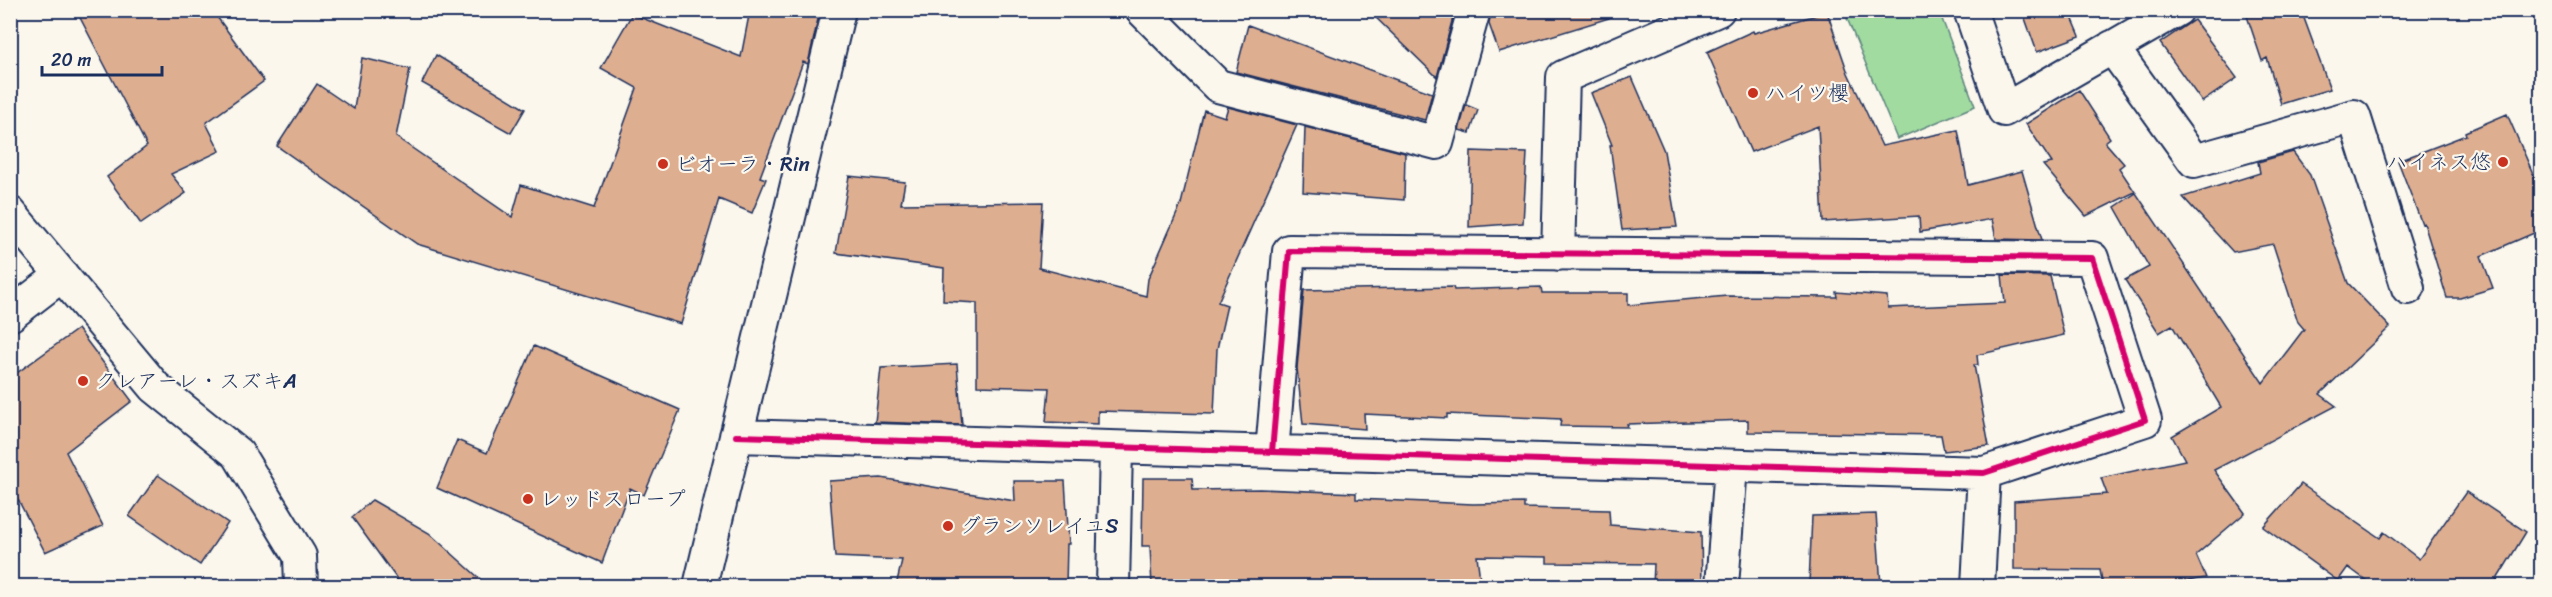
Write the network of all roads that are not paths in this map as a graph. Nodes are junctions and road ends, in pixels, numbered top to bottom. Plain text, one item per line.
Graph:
1 (839, 10) edge
2 (1142, 10) edge
3 (1474, 10) edge
4 (1718, 10) edge
5 (1970, 10) edge
6 (2177, 10) edge
7 (2112, 47) junction
8 (10, 213) edge
9 (1558, 254) junction
10 (62, 275) junction
11 (2409, 288) dead end
12 (10, 315) edge
13 (736, 436) junction
14 (1116, 448) junction
15 (1272, 452) junction
16 (1731, 466) junction
17 (1984, 473) junction
18 (301, 586) edge
19 (700, 586) edge
20 (1113, 586) edge
21 (1722, 586) edge
22 (1978, 586) edge

1 - 13 street
2 - 3 street
4 - 9 street
5 - 7 street
6 - 7 street
7 - 11 street
8 - 10 street
9 - 15 street
9 - 17 street
10 - 12 street
10 - 18 street
13 - 14 street
13 - 19 street
14 - 15 street
14 - 20 street
15 - 16 street
16 - 17 street
16 - 21 street
17 - 22 street

